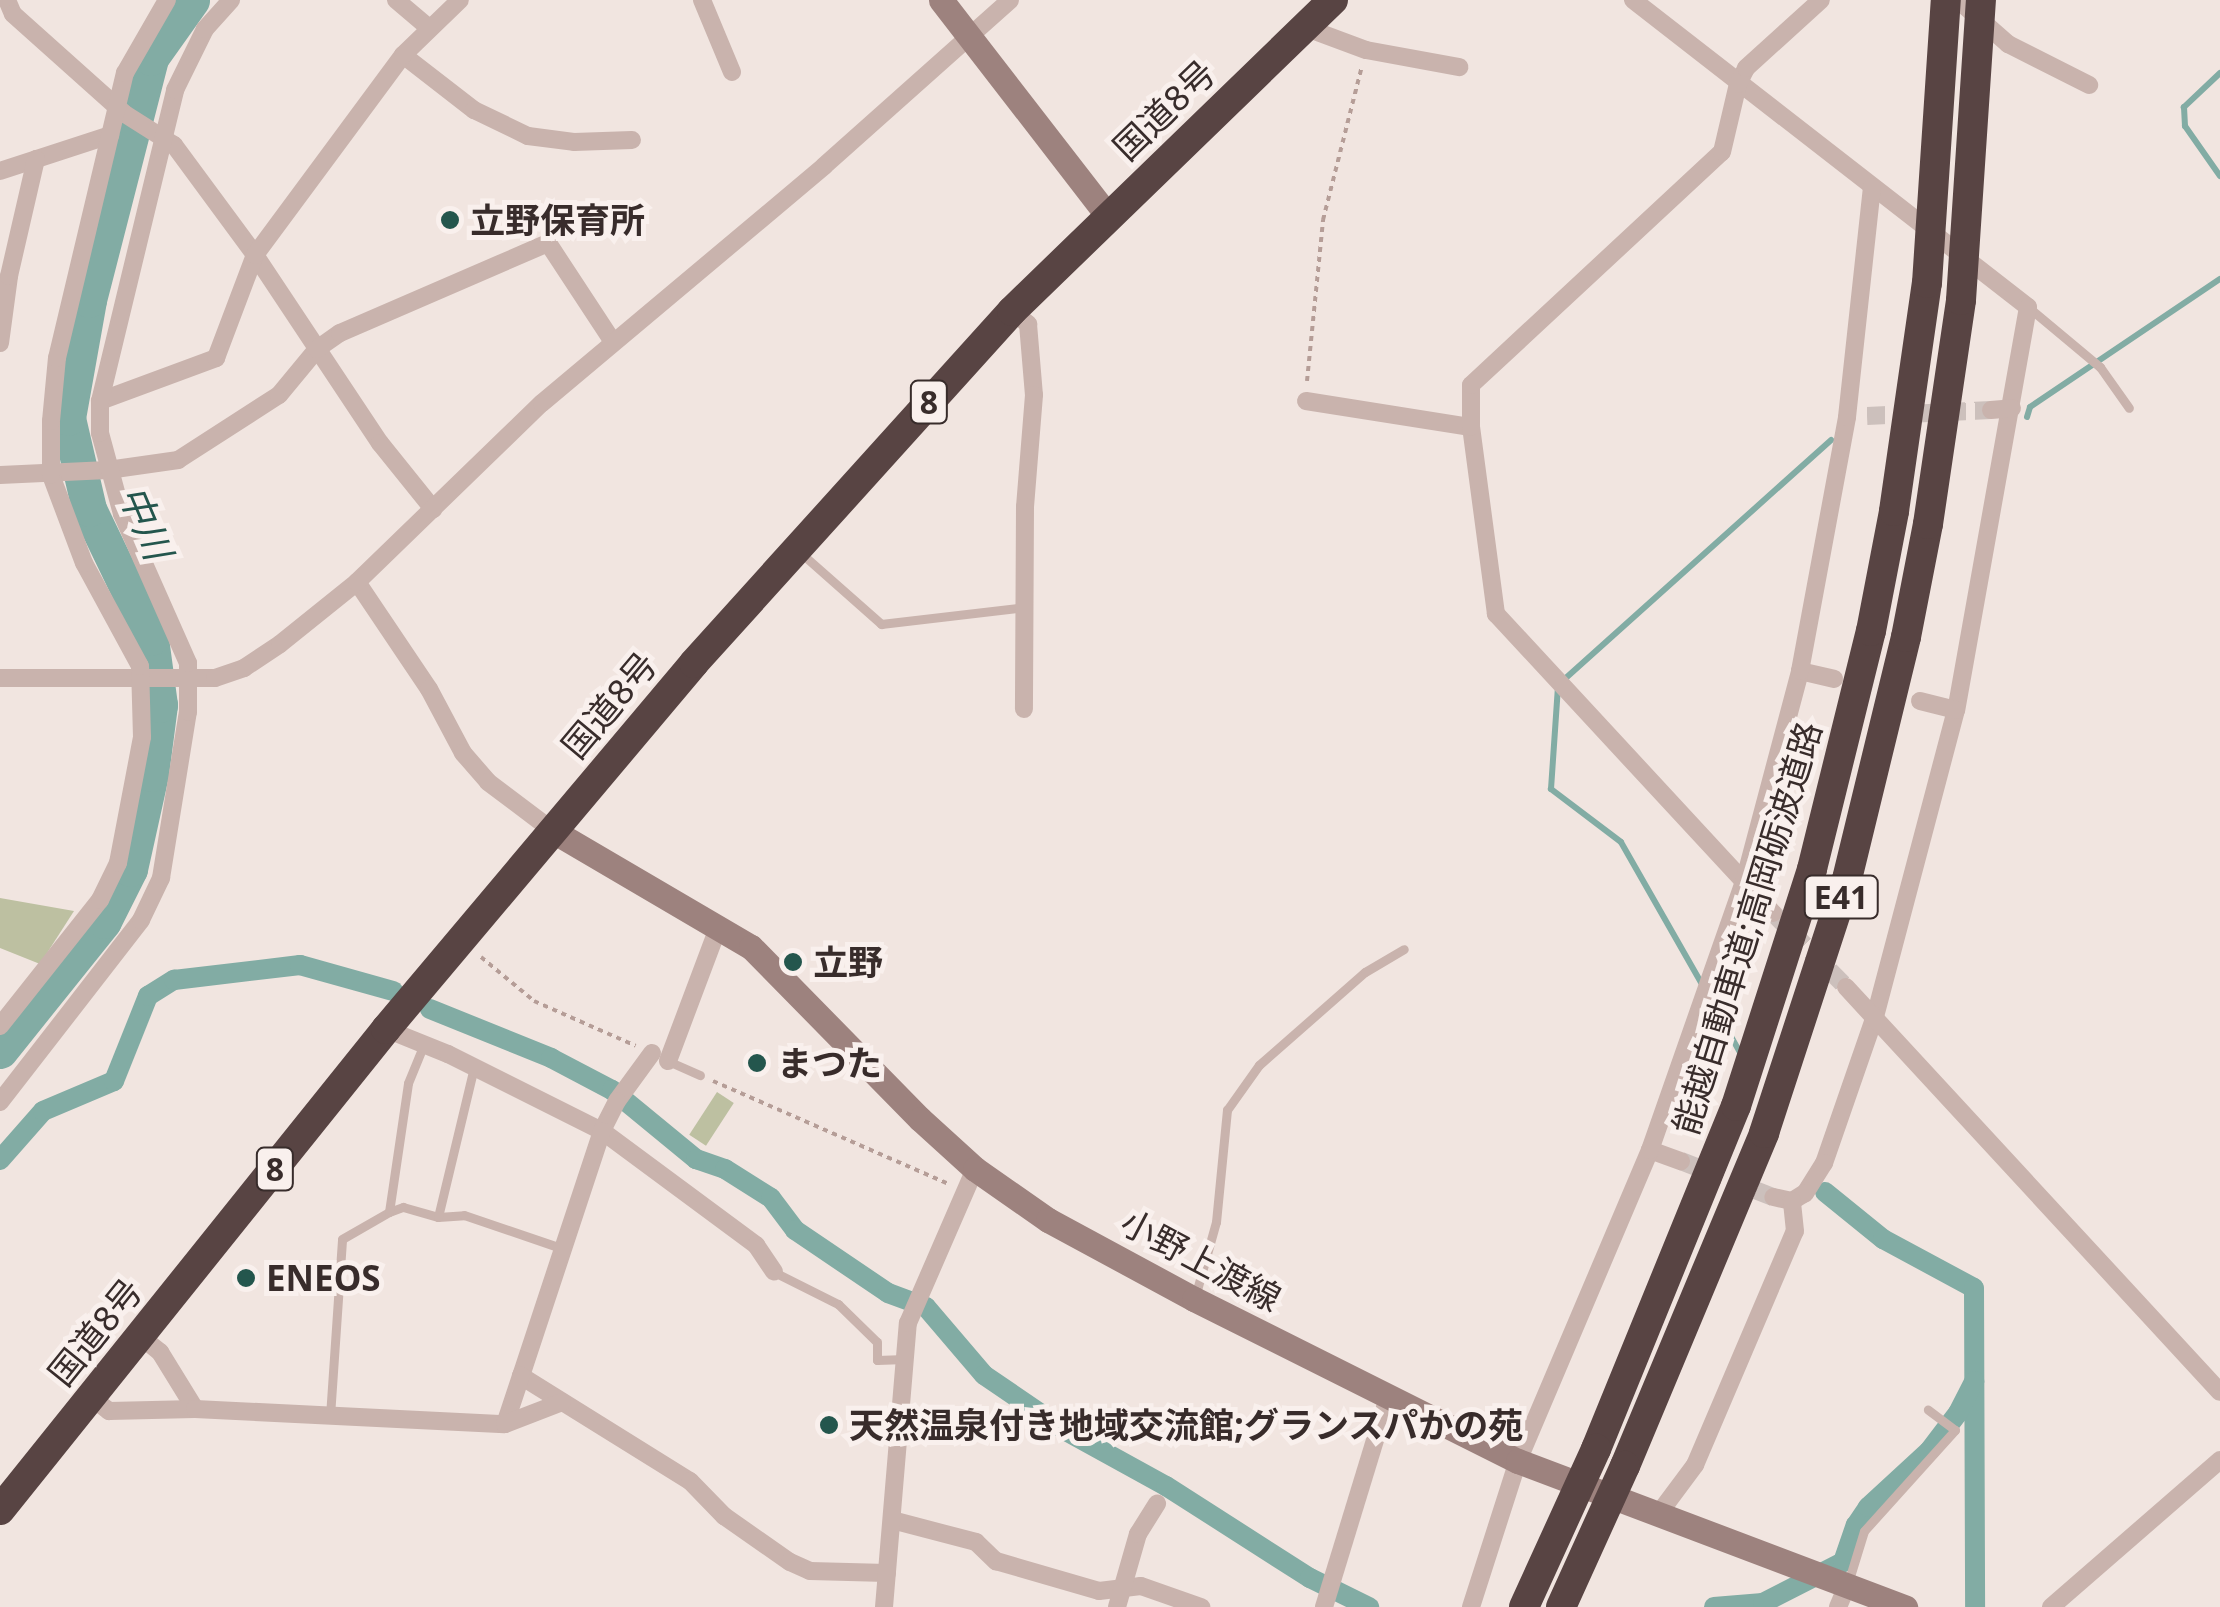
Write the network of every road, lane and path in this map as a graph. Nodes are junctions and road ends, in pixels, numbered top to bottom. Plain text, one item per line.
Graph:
1 (6, 0) edge
2 (167, 0) edge
3 (232, 0) edge
4 (396, 0) edge
5 (460, 0) edge
6 (702, 0) edge
7 (941, 0) edge
8 (1010, 0) edge
9 (1333, 0) edge
10 (1633, 0) edge
11 (1821, 0) edge
12 (1946, 0) edge
13 (1958, 0) edge
14 (1981, 0) edge
15 (428, 27) junction
16 (1304, 27) junction
17 (968, 33) junction
18 (1366, 50) junction
19 (404, 54) junction
20 (1459, 67) dead end
21 (732, 72) dead end
22 (1738, 84) junction
23 (2089, 85) dead end
24 (121, 110) junction
25 (110, 135) junction
26 (158, 135) junction
27 (632, 140) dead end
28 (36, 159) junction
29 (0, 171) edge
30 (1872, 187) junction
31 (1108, 216) junction
32 (256, 256) junction
33 (2028, 307) junction
34 (1012, 312) junction
35 (613, 342) junction
36 (0, 343) edge
37 (317, 349) junction
38 (1306, 400) joint
39 (100, 402) junction
40 (2012, 408) junction
41 (2129, 408) dead end
42 (1991, 410) tunnel mouth
43 (1867, 416) tunnel mouth
44 (1848, 417) junction
45 (1471, 427) junction
46 (104, 470) junction
47 (56, 474) junction
48 (0, 476) edge
49 (433, 509) junction
50 (795, 548) junction
51 (357, 582) junction
52 (1027, 607) junction
53 (1800, 671) junction
54 (0, 678) edge
55 (184, 679) junction
56 (1834, 680) dead end
57 (145, 681) junction
58 (1920, 701) dead end
59 (1024, 709) dead end
60 (1956, 710) junction
61 (553, 831) junction
62 (1744, 882) junction
63 (1772, 913) tunnel mouth
64 (719, 925) junction
65 (462, 942) junction
66 (1404, 949) dead end
67 (1846, 988) tunnel mouth
68 (1875, 1016) junction
69 (0, 1026) edge
70 (386, 1029) junction
71 (424, 1044) junction
72 (660, 1057) junction
73 (474, 1067) junction
74 (700, 1075) joint
75 (0, 1102) edge
76 (602, 1131) junction
77 (1650, 1150) junction
78 (1681, 1160) tunnel mouth
79 (970, 1180) junction
80 (389, 1212) junction
81 (438, 1217) junction
82 (562, 1248) junction
83 (774, 1272) joint
84 (1194, 1299) junction
85 (140, 1336) junction
86 (905, 1359) junction
87 (521, 1376) junction
88 (2220, 1392) edge
89 (1388, 1396) junction
90 (91, 1397) junction
91 (562, 1402) junction
92 (195, 1409) junction
93 (1928, 1410) dead end
94 (330, 1416) junction
95 (505, 1424) junction
96 (2220, 1460) edge
97 (1518, 1462) junction
98 (1157, 1504) dead end
99 (0, 1510) edge
100 (1660, 1512) junction
101 (892, 1520) junction
102 (887, 1572) junction
103 (1843, 1596) edge
104 (1120, 1598) edge
105 (884, 1607) edge
106 (1201, 1607) edge
107 (1324, 1607) edge
108 (1471, 1607) edge
109 (1524, 1607) edge
110 (1561, 1607) edge
111 (1905, 1607) edge
112 (2051, 1607) edge

1 - 24 street
2 - 24 street
3 - 26 street
4 - 15 street
5 - 15 street
6 - 21 street
7 - 17 main road
8 - 17 street
9 - 16 highway, 国道8号 / 8
10 - 22 street
11 - 22 street
12 - 109 highway, 能越自動車道;高岡砺波道路 / E41, bridge
13 - 23 street
14 - 110 highway, E41, bridge
15 - 19 street
16 - 18 street
16 - 31 highway, 国道8号 / 8
17 - 31 main road
17 - 35 street
18 - 20 street
18 - 38 path
19 - 27 street
19 - 32 street
22 - 30 street
22 - 45 street
24 - 25 street
24 - 26 street
25 - 28 street
25 - 47 street
26 - 32 street
26 - 39 street
28 - 29 street
28 - 36 street
30 - 33 street
30 - 44 street
31 - 34 highway, 国道8号 / 8
32 - 37 street
32 - 39 street
33 - 40 street
33 - 41 lane
34 - 50 highway, 国道8号 / 8
34 - 52 street
35 - 37 street
35 - 49 street
37 - 46 street
37 - 49 street
38 - 45 street
39 - 46 street
40 - 42 street
40 - 60 street
43 - 44 street
44 - 53 street
45 - 62 street
46 - 47 street
46 - 55 street
47 - 48 street
47 - 57 street
49 - 51 street
50 - 52 lane
50 - 61 highway, 国道8号 / 8
51 - 55 street
51 - 61 street
52 - 59 street
53 - 56 street
53 - 62 street
54 - 57 street
55 - 57 street
55 - 75 street
57 - 69 street
58 - 60 street
60 - 68 street
61 - 64 main road, 小野上渡線
61 - 65 highway, 国道8号 / 8
62 - 63 street
62 - 77 street
64 - 72 street
64 - 79 main road, 小野上渡線
65 - 70 highway, 国道8号 / 8
65 - 72 path
66 - 84 lane
67 - 68 street
68 - 88 street
68 - 100 street
70 - 71 street
70 - 85 highway, 国道8号 / 8
71 - 73 street
71 - 80 lane
72 - 74 lane
72 - 76 street
73 - 76 street
73 - 81 lane
74 - 79 path
76 - 82 street
76 - 83 street
77 - 78 street
77 - 97 street
79 - 84 main road, 小野上渡線
79 - 86 street
80 - 81 lane
80 - 94 lane
81 - 82 lane
82 - 87 street
83 - 86 lane
84 - 89 main road, 小野上渡線
85 - 90 highway, 国道8号 / 8
85 - 92 street
86 - 101 street
87 - 91 street
87 - 95 street
89 - 97 main road, 小野上渡線
89 - 107 street
90 - 92 street
90 - 99 highway, 国道8号 / 8
91 - 95 street
91 - 102 street
92 - 94 street
93 - 103 lane
94 - 95 street
96 - 112 street
97 - 100 main road, 小野上渡線
97 - 108 street
98 - 104 street
100 - 103 main road, 小野上渡線
101 - 102 street
101 - 104 street
102 - 105 street
103 - 111 main road, 小野上渡線
104 - 106 street

